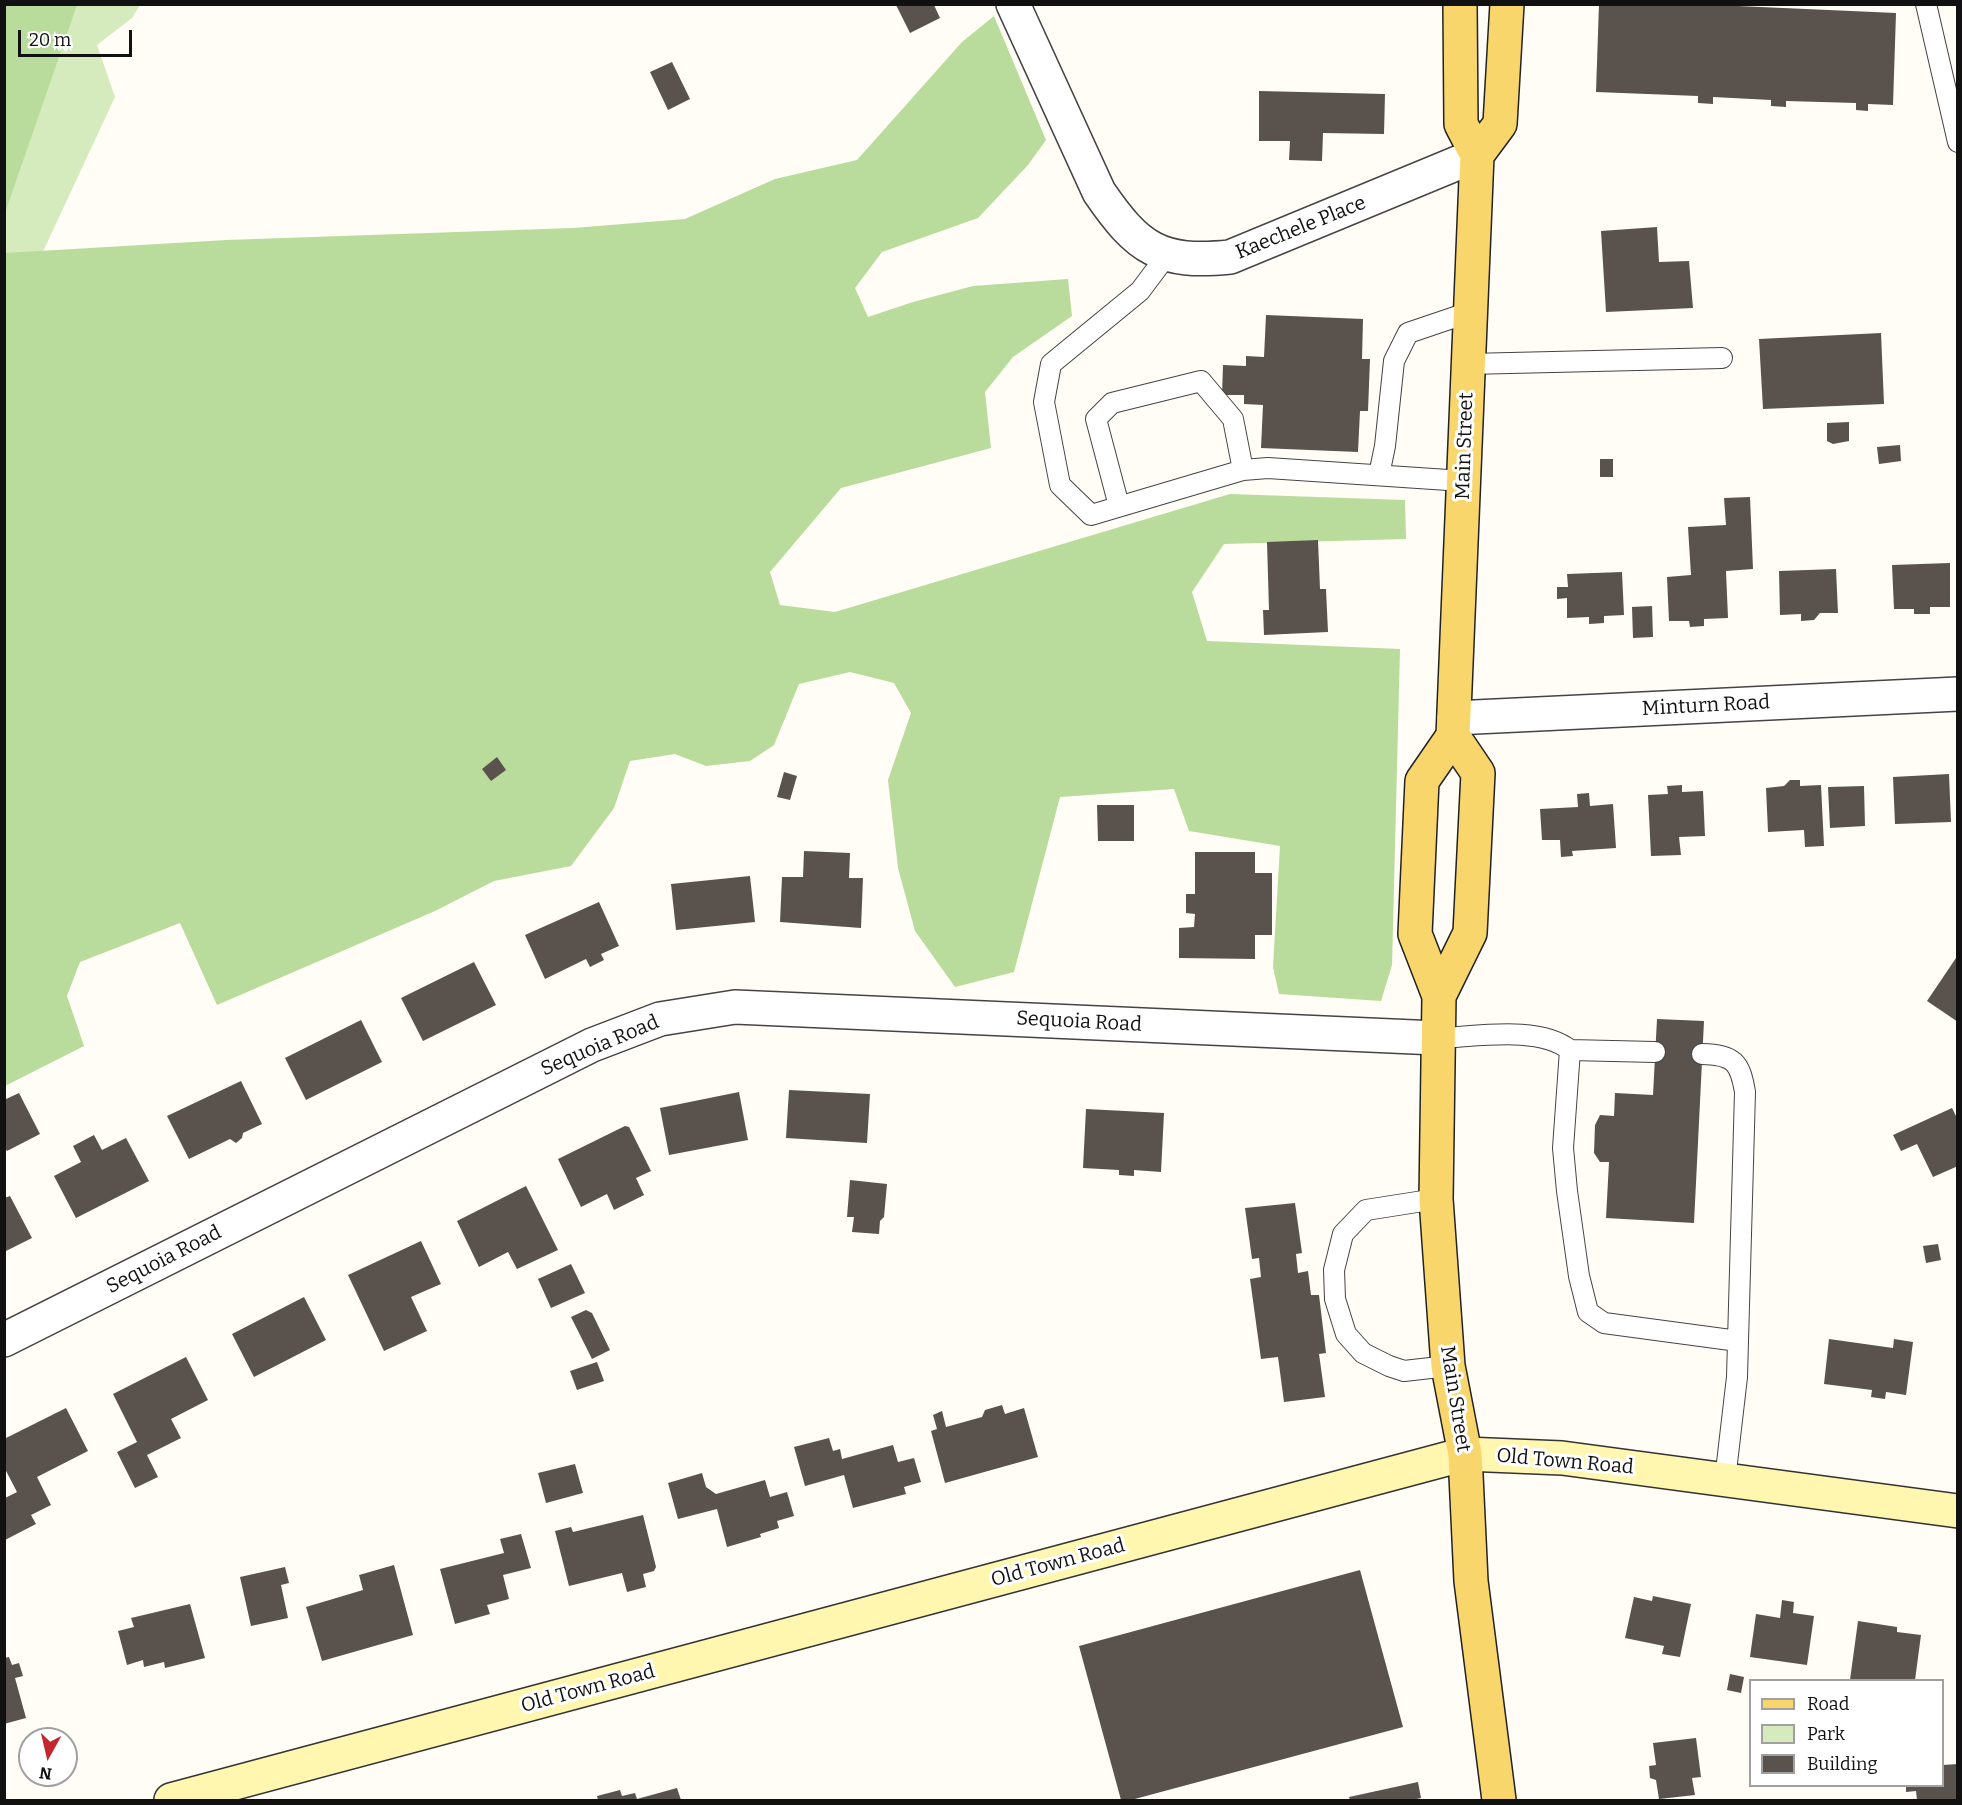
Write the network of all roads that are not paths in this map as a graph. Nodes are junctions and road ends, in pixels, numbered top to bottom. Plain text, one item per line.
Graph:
1 (1013, 4) edge
2 (1460, 4) edge
3 (1507, 4) edge
4 (1926, 4) edge
5 (1958, 142) edge
6 (1477, 155) junction
7 (1167, 255) junction
8 (1470, 312) junction
9 (1722, 358) dead end
10 (1468, 364) junction
11 (1243, 470) junction
12 (1379, 476) junction
13 (1463, 481) junction
14 (1119, 506) junction
15 (1958, 694) edge
16 (1453, 727) junction
17 (1439, 996) junction
18 (1437, 1038) junction
19 (1570, 1050) junction
20 (1655, 1052) dead end
21 (1702, 1054) dead end
22 (1436, 1199) junction
23 (4, 1340) edge
24 (1738, 1341) junction
25 (1448, 1366) junction
26 (1465, 1454) junction
27 (1725, 1480) junction
28 (1958, 1511) edge
29 (171, 1800) edge
30 (1499, 1800) edge

1 - 7 street, Kaechele Place
2 - 6 main road, Main Street
3 - 6 main road
4 - 5 lane
6 - 7 street, Kaechele Place
6 - 8 main road, Main Street
7 - 14 lane
8 - 10 main road, Main Street
8 - 12 lane
9 - 10 lane
10 - 13 main road, Main Street
11 - 12 lane
11 - 14 lane
11 - 14 lane
12 - 13 lane
13 - 16 main road, Main Street
15 - 16 street, Minturn Road
16 - 17 main road, Main Street
16 - 17 main road, Main Street
17 - 18 main road, Main Street
18 - 19 lane
18 - 22 main road, Main Street
18 - 23 street, Sequoia Road
19 - 20 lane
19 - 24 lane
21 - 24 lane
22 - 25 main road, Main Street
22 - 25 lane
24 - 27 lane
25 - 26 main road, Main Street
26 - 27 main road, Old Town Road
26 - 29 main road, Old Town Road
26 - 30 main road, Main Street
27 - 28 main road, Old Town Road

